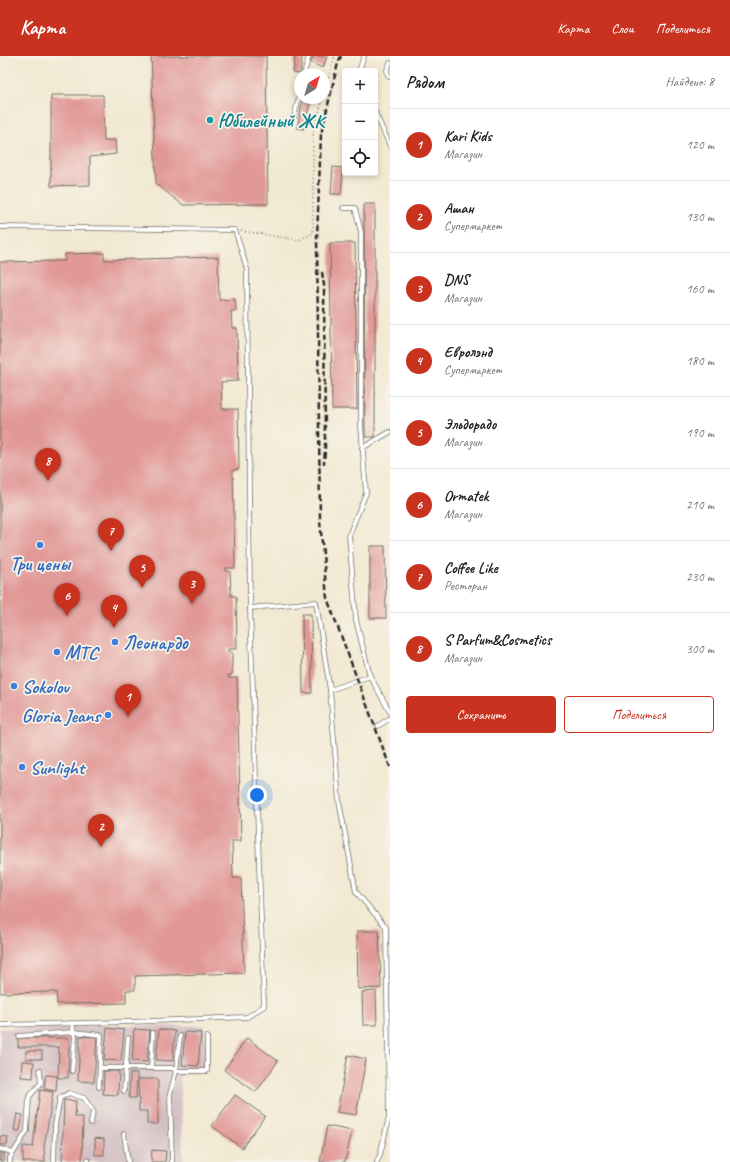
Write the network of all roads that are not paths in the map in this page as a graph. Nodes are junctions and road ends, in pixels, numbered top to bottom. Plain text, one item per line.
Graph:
1 (309, 56) edge
2 (364, 56) edge
3 (390, 63) edge
4 (306, 68) edge
5 (359, 68) edge
6 (390, 76) edge
7 (297, 104) edge
8 (294, 117) dead end
9 (378, 119) edge
10 (390, 146) edge
11 (343, 208) dead end
12 (0, 227) edge
13 (390, 432) edge
14 (362, 448) junction
15 (250, 608) junction
16 (370, 676) junction
17 (330, 690) junction
18 (390, 712) edge
19 (390, 718) edge
20 (378, 726) dead end
21 (72, 1023) junction
22 (0, 1024) edge
23 (74, 1032) junction
24 (154, 1033) dead end
25 (18, 1036) dead end
26 (180, 1036) dead end
27 (207, 1037) dead end
28 (128, 1038) dead end
29 (100, 1068) junction
30 (125, 1068) junction
31 (151, 1068) junction
32 (40, 1070) dead end
33 (72, 1071) dead end
34 (176, 1071) junction
35 (99, 1087) dead end
36 (124, 1091) dead end
37 (91, 1123) dead end
38 (124, 1134) dead end
39 (0, 1149) edge
40 (13, 1153) junction
41 (10, 1162) edge
42 (54, 1162) edge
43 (128, 1162) edge
44 (172, 1162) edge
45 (377, 1162) edge

1 - 4 lane
2 - 5 lane
3 - 6 lane
7 - 8 lane
9 - 10 lane
11 - 14 lane
12 - 15 lane
13 - 14 lane
14 - 16 lane
15 - 17 lane
15 - 21 lane
16 - 17 lane
16 - 18 lane
17 - 45 lane
19 - 20 lane
21 - 22 lane
21 - 23 lane
23 - 25 lane
23 - 29 lane
23 - 33 lane
24 - 31 lane
26 - 34 lane
27 - 34 lane
28 - 30 lane
29 - 30 lane
29 - 35 lane
30 - 31 lane
30 - 36 lane
31 - 34 lane
32 - 40 lane
34 - 44 lane
37 - 42 lane
38 - 43 lane
39 - 40 lane
40 - 41 lane

